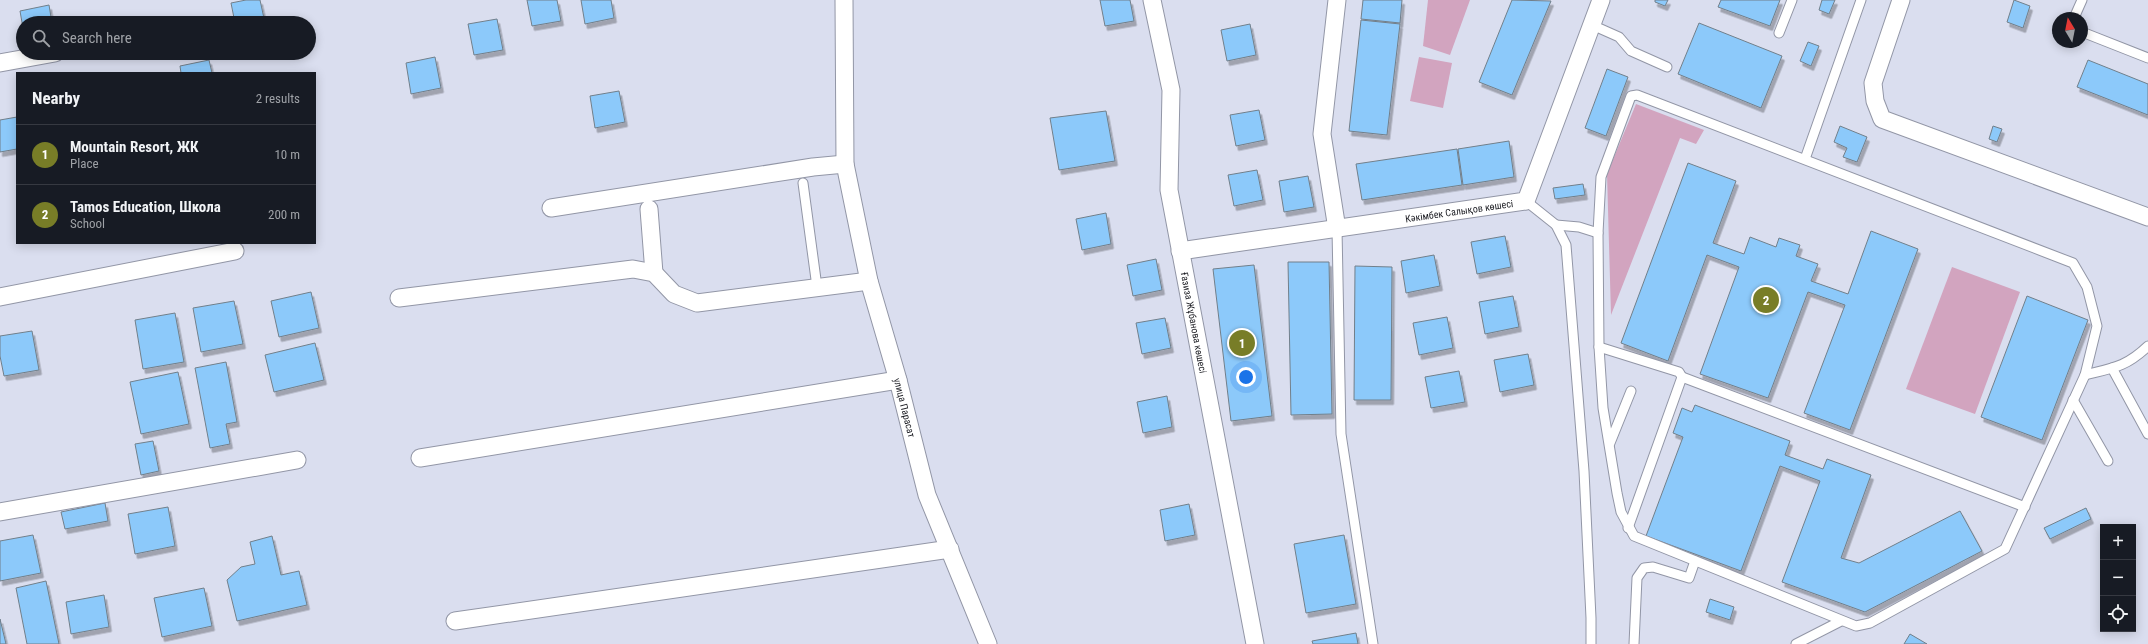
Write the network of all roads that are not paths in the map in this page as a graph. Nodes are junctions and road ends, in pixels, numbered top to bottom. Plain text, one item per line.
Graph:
1 (844, 0) edge
2 (1152, 0) edge
3 (1337, 0) edge
4 (1601, 0) edge
5 (1792, 0) edge
6 (1861, 0) edge
7 (1901, 0) edge
8 (2082, 0) edge
9 (2077, 12) edge
10 (1592, 25) junction
11 (1779, 33) dead end
12 (2088, 34) edge
13 (2148, 58) edge
14 (16, 60) edge
15 (0, 63) edge
16 (1667, 67) dead end
17 (1805, 159) junction
18 (845, 164) junction
19 (803, 183) dead end
20 (1526, 201) junction
21 (551, 208) dead end
22 (649, 209) dead end
23 (2148, 217) edge
24 (1556, 226) junction
25 (1337, 229) junction
26 (1598, 233) junction
27 (234, 251) dead end
28 (1180, 251) junction
29 (654, 273) junction
30 (869, 281) junction
31 (817, 287) junction
32 (0, 297) edge
33 (399, 298) dead end
34 (2148, 346) edge
35 (1598, 347) junction
36 (2112, 368) junction
37 (2085, 375) junction
38 (1682, 376) junction
39 (898, 380) junction
40 (1631, 391) dead end
41 (2073, 400) junction
42 (2148, 434) edge
43 (1609, 445) junction
44 (420, 458) dead end
45 (297, 460) dead end
46 (2108, 460) dead end
47 (2025, 507) junction
48 (0, 512) edge
49 (1628, 528) junction
50 (950, 549) junction
51 (1695, 561) junction
52 (1841, 621) junction
53 (455, 622) dead end
54 (988, 644) edge
55 (1255, 644) edge
56 (1372, 644) edge
57 (1591, 644) edge
58 (1634, 644) edge
59 (1796, 644) edge

1 - 18 street, улица Парасат
2 - 28 street, Ғазиза Жұбанова көшесі
3 - 25 street
4 - 10 street, Кәкімбек Салықов көшесі
5 - 11 lane
6 - 17 lane
7 - 23 street
8 - 9 lane
10 - 16 lane
10 - 20 street, Кәкімбек Салықов көшесі
12 - 13 lane
14 - 15 street
17 - 26 lane
17 - 37 lane
18 - 21 street
18 - 30 street, улица Парасат
19 - 31 lane
20 - 24 lane
20 - 25 street, Кәкімбек Салықов көшесі
22 - 29 street
24 - 26 lane
24 - 57 lane
25 - 28 street, Кәкімбек Салықов көшесі
25 - 56 lane
26 - 35 lane
27 - 32 street
28 - 55 street, Ғазиза Жұбанова көшесі
29 - 31 street
29 - 33 street
30 - 31 street
30 - 39 street, улица Парасат
34 - 36 lane
35 - 38 lane
35 - 43 lane
36 - 37 lane
36 - 42 lane
37 - 41 lane
38 - 47 lane
38 - 49 lane
39 - 44 street
39 - 50 street, улица Парасат
40 - 43 lane
41 - 46 lane
41 - 47 lane
43 - 49 lane
45 - 48 street
47 - 52 lane
49 - 51 lane
50 - 53 street
50 - 54 street, улица Парасат
51 - 52 lane
51 - 58 lane
52 - 59 lane

